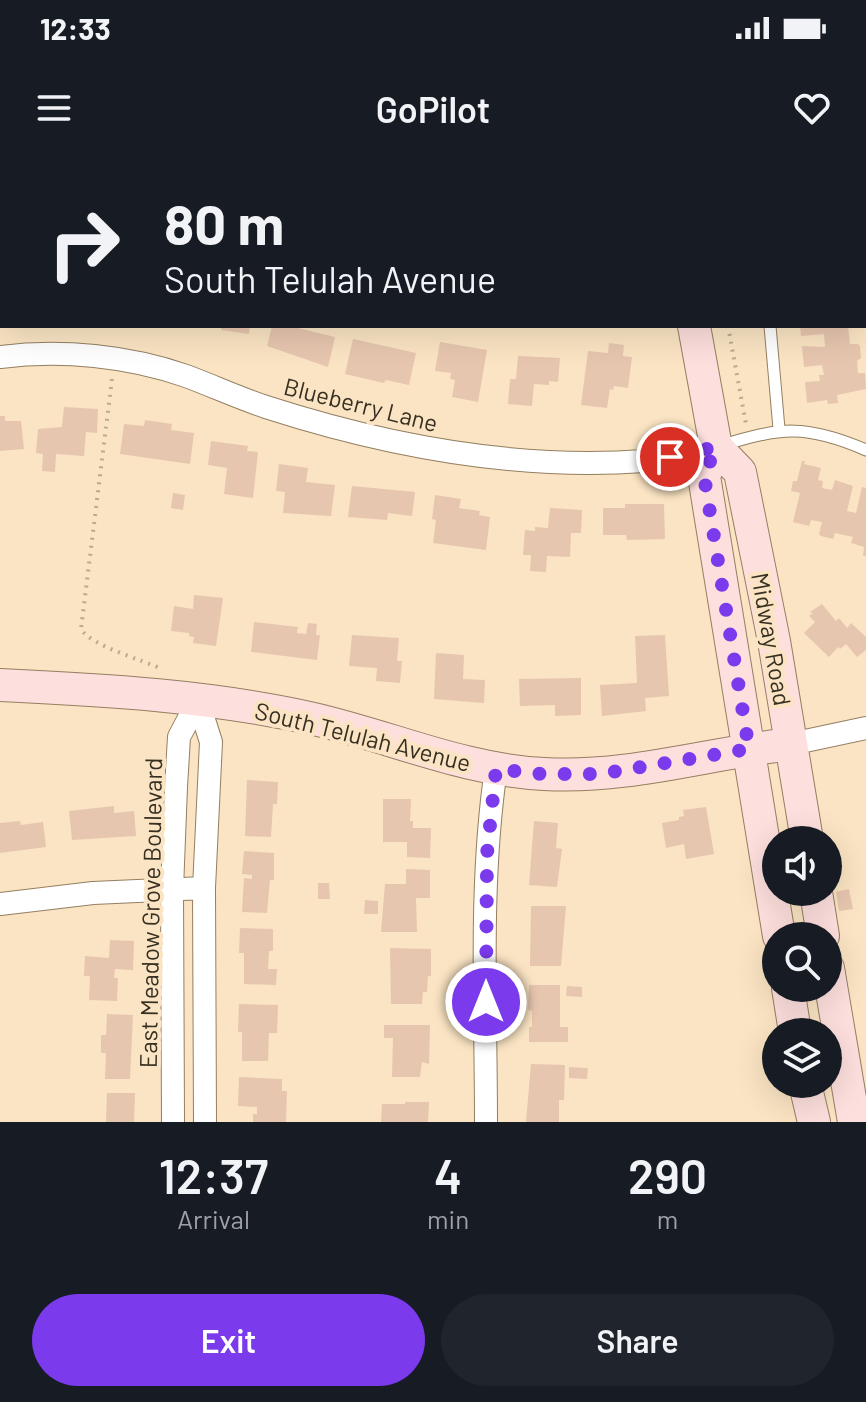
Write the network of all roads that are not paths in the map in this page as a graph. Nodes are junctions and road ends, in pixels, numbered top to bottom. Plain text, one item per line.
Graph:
1 (694, 328) edge
2 (770, 328) edge
3 (0, 357) edge
4 (779, 429) junction
5 (716, 447) junction
6 (866, 450) edge
7 (709, 508) junction
8 (0, 685) edge
9 (198, 701) junction
10 (866, 728) edge
11 (791, 744) junction
12 (749, 749) junction
13 (496, 769) junction
14 (782, 826) edge
15 (805, 826) edge
16 (204, 888) junction
17 (172, 889) junction
18 (0, 904) edge
19 (777, 922) edge
20 (842, 1053) edge
21 (808, 1098) edge
22 (173, 1122) edge
23 (205, 1122) edge
24 (486, 1122) edge
25 (814, 1122) edge
26 (854, 1122) edge

1 - 5 main road, Midway Road
2 - 4 lane
3 - 5 street, Blueberry Lane
4 - 5 lane
4 - 6 lane
5 - 7 main road, Midway Road
5 - 11 main road, Midway Road
7 - 11 main road
7 - 12 main road, Midway Road
8 - 9 main road, South Telulah Avenue
9 - 13 main road, South Telulah Avenue
9 - 16 street
9 - 17 street, East Meadow Grove Boulevard
10 - 11 street, South Telulah Avenue
11 - 12 main road, South Telulah Avenue
11 - 15 main road, Midway Road
12 - 13 main road, South Telulah Avenue
12 - 14 main road
12 - 19 main road, Midway Road
13 - 24 street
16 - 17 street
16 - 23 street
17 - 18 street
17 - 22 street, East Meadow Grove Boulevard
20 - 26 main road
21 - 25 main road

